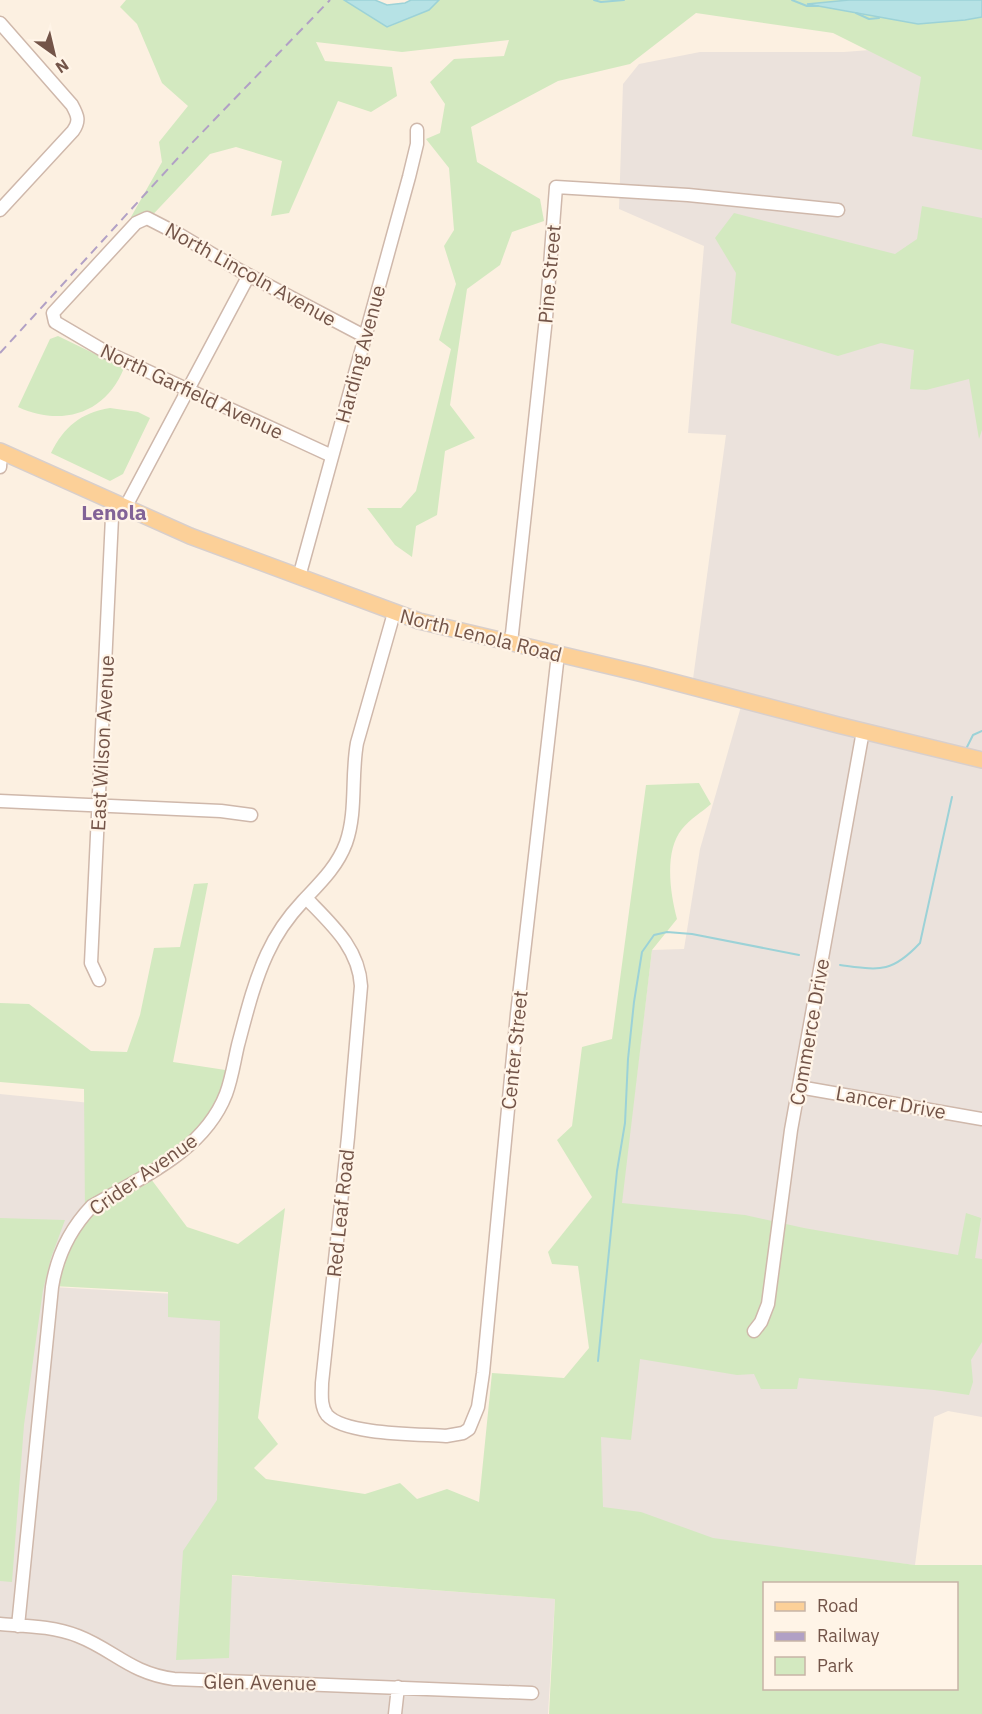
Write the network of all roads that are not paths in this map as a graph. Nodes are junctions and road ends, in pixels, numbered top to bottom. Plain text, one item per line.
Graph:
1 (0, 23) edge
2 (417, 130) dead end
3 (0, 210) edge
4 (838, 210) dead end
5 (249, 275) junction
6 (55, 322) joint
7 (366, 337) junction
8 (190, 390) junction
9 (0, 452) edge
10 (332, 456) junction
11 (0, 467) edge
12 (120, 506) junction
13 (299, 577) junction
14 (394, 613) junction
15 (511, 643) junction
16 (558, 654) junction
17 (863, 731) junction
18 (982, 760) edge
19 (0, 801) edge
20 (99, 807) junction
21 (252, 815) dead end
22 (306, 898) junction
23 (99, 980) dead end
24 (799, 1087) junction
25 (982, 1119) edge
26 (754, 1331) dead end
27 (455, 1435) joint
28 (0, 1624) edge
29 (18, 1626) junction
30 (398, 1688) junction
31 (532, 1693) dead end
32 (395, 1714) edge

1 - 3 street
2 - 7 street, Harding Avenue
4 - 15 street, Pine Street
5 - 6 street, North Lincoln Avenue
5 - 7 street, North Lincoln Avenue
5 - 8 street, East Wilson Avenue
6 - 8 street, North Garfield Avenue
7 - 10 street, Harding Avenue
8 - 10 street, North Garfield Avenue
8 - 12 street, East Wilson Avenue
9 - 11 street
9 - 12 main road, North Lenola Road
10 - 13 street, Harding Avenue
12 - 13 main road, North Lenola Road
12 - 20 street, East Wilson Avenue
13 - 14 main road, North Lenola Road
14 - 15 main road, North Lenola Road
14 - 22 street, Crider Avenue
15 - 16 main road, North Lenola Road
16 - 17 main road, North Lenola Road
16 - 27 street, Center Street
17 - 18 main road, North Lenola Road
17 - 24 street, Commerce Drive
19 - 20 street
20 - 21 street
20 - 23 street, East Wilson Avenue
22 - 27 street, Red Leaf Road
22 - 29 street, Crider Avenue
24 - 25 street, Lancer Drive
24 - 26 street, Commerce Drive
28 - 29 street, Glen Avenue
29 - 30 street, Glen Avenue
30 - 31 street, Glen Avenue
30 - 32 street

